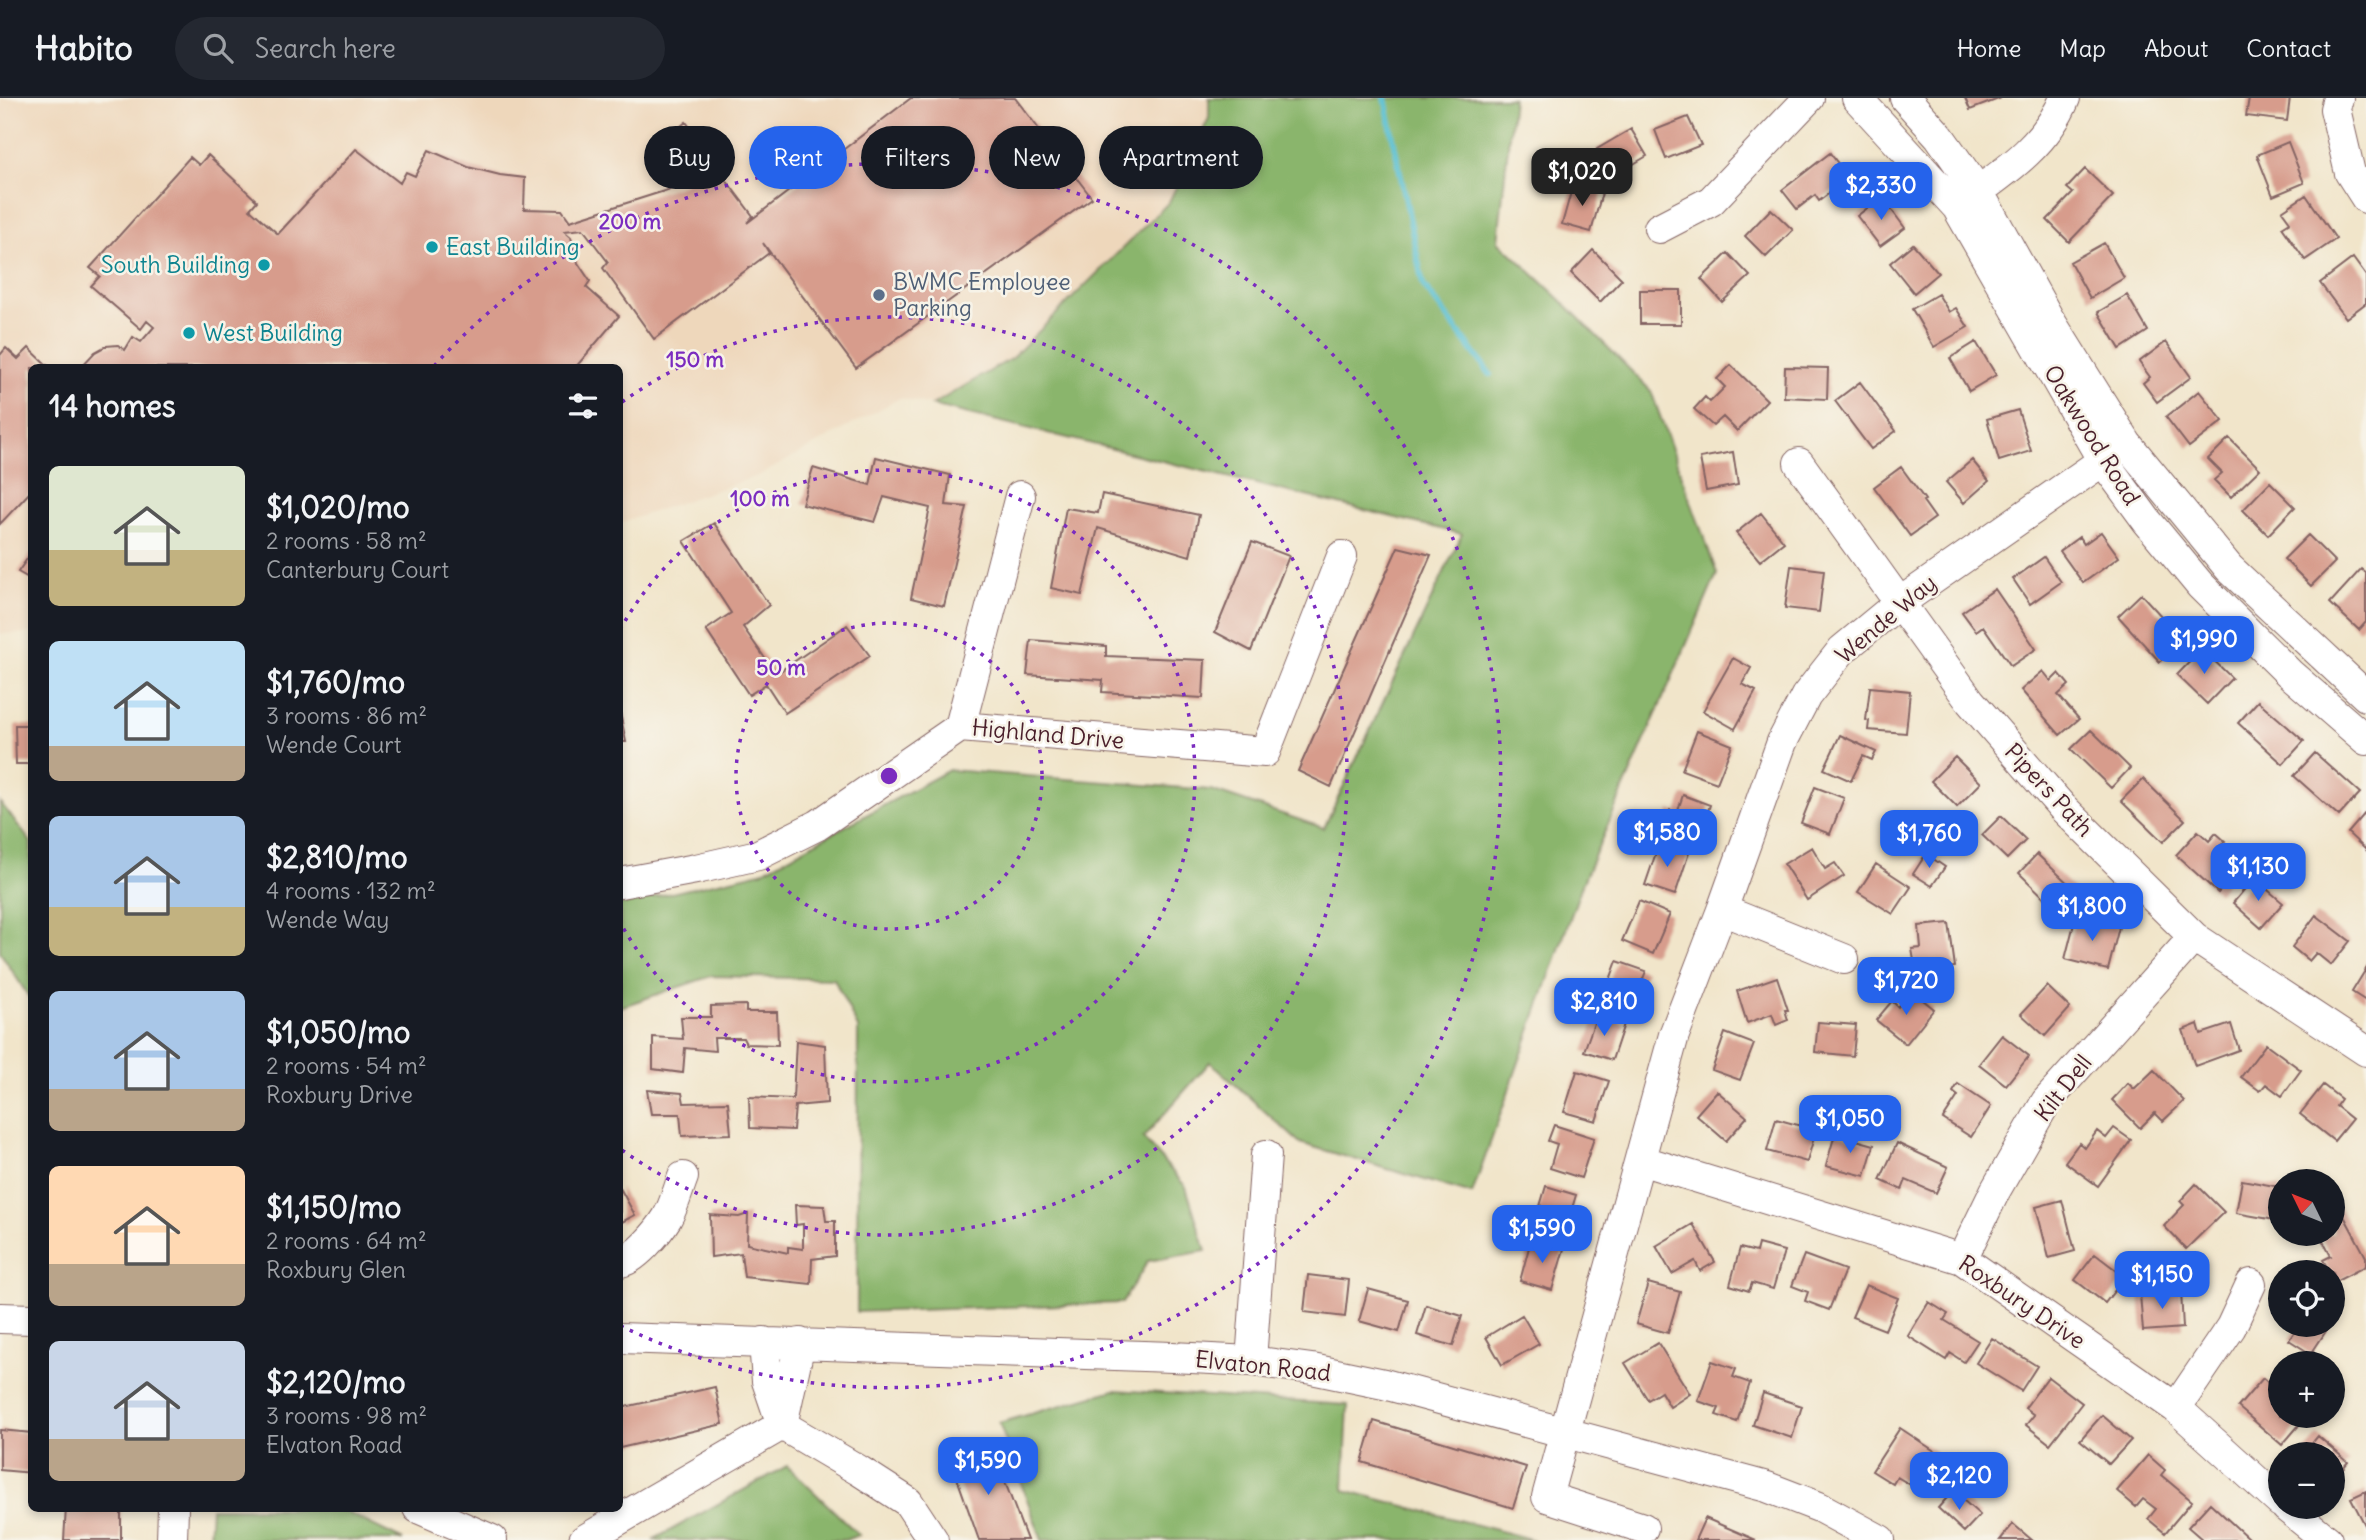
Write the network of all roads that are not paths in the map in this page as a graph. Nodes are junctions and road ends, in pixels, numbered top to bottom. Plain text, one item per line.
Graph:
1 (1809, 98) edge
2 (1857, 98) edge
3 (1905, 98) edge
4 (2066, 98) edge
5 (2338, 98) edge
6 (2366, 198) edge
7 (1968, 200) junction
8 (1659, 228) dead end
9 (2127, 444) junction
10 (2103, 461) junction
11 (1799, 463) dead end
12 (1020, 496) dead end
13 (1342, 556) dead end
14 (1899, 603) junction
15 (2366, 696) edge
16 (960, 727) junction
17 (2366, 740) edge
18 (623, 882) edge
19 (1722, 909) junction
20 (2194, 937) junction
21 (1844, 958) dead end
22 (2366, 1051) edge
23 (1266, 1155) dead end
24 (1640, 1160) junction
25 (683, 1177) dead end
26 (1962, 1259) junction
27 (623, 1262) edge
28 (2252, 1284) dead end
29 (0, 1318) edge
30 (28, 1319) edge
31 (623, 1338) edge
32 (764, 1342) junction
33 (800, 1343) junction
34 (1251, 1361) junction
35 (2176, 1408) junction
36 (782, 1425) junction
37 (1565, 1432) junction
38 (2268, 1491) edge
39 (173, 1512) edge
40 (427, 1512) edge
41 (2301, 1519) edge
42 (1643, 1528) dead end
43 (172, 1540) edge
44 (492, 1540) edge
45 (584, 1540) edge
46 (933, 1540) edge
47 (1880, 1540) edge
48 (2327, 1540) edge

1 - 8 street
2 - 7 street, Oakwood Road
3 - 7 street, Oakwood Road
4 - 7 street
5 - 6 street
7 - 9 street, Oakwood Road
7 - 10 street, Oakwood Road
9 - 10 street, Wende Way
9 - 15 street, Oakwood Road
10 - 14 street, Wende Way
10 - 17 street, Oakwood Road
11 - 14 street, Pipers Path
12 - 16 street
13 - 16 street, Highland Drive
14 - 19 street, Wende Way
14 - 20 street, Pipers Path
16 - 18 street, Highland Drive
19 - 21 street
19 - 24 street, Wende Way
20 - 22 street, Pipers Path
20 - 26 street, Kilt Dell
23 - 34 street
24 - 26 street, Roxbury Drive
24 - 37 street, Wende Way
25 - 27 street
26 - 35 street, Roxbury Drive
28 - 35 street
29 - 30 street
31 - 32 street, Elvaton Road
32 - 33 street, Elvaton Road
32 - 36 street
33 - 34 street, Elvaton Road
33 - 36 street
34 - 37 street, Elvaton Road
35 - 38 street, Roxbury Drive
36 - 45 street
36 - 46 street
37 - 42 street, Wende Way
37 - 47 street, Elvaton Road
39 - 43 street
40 - 44 street
41 - 48 street

